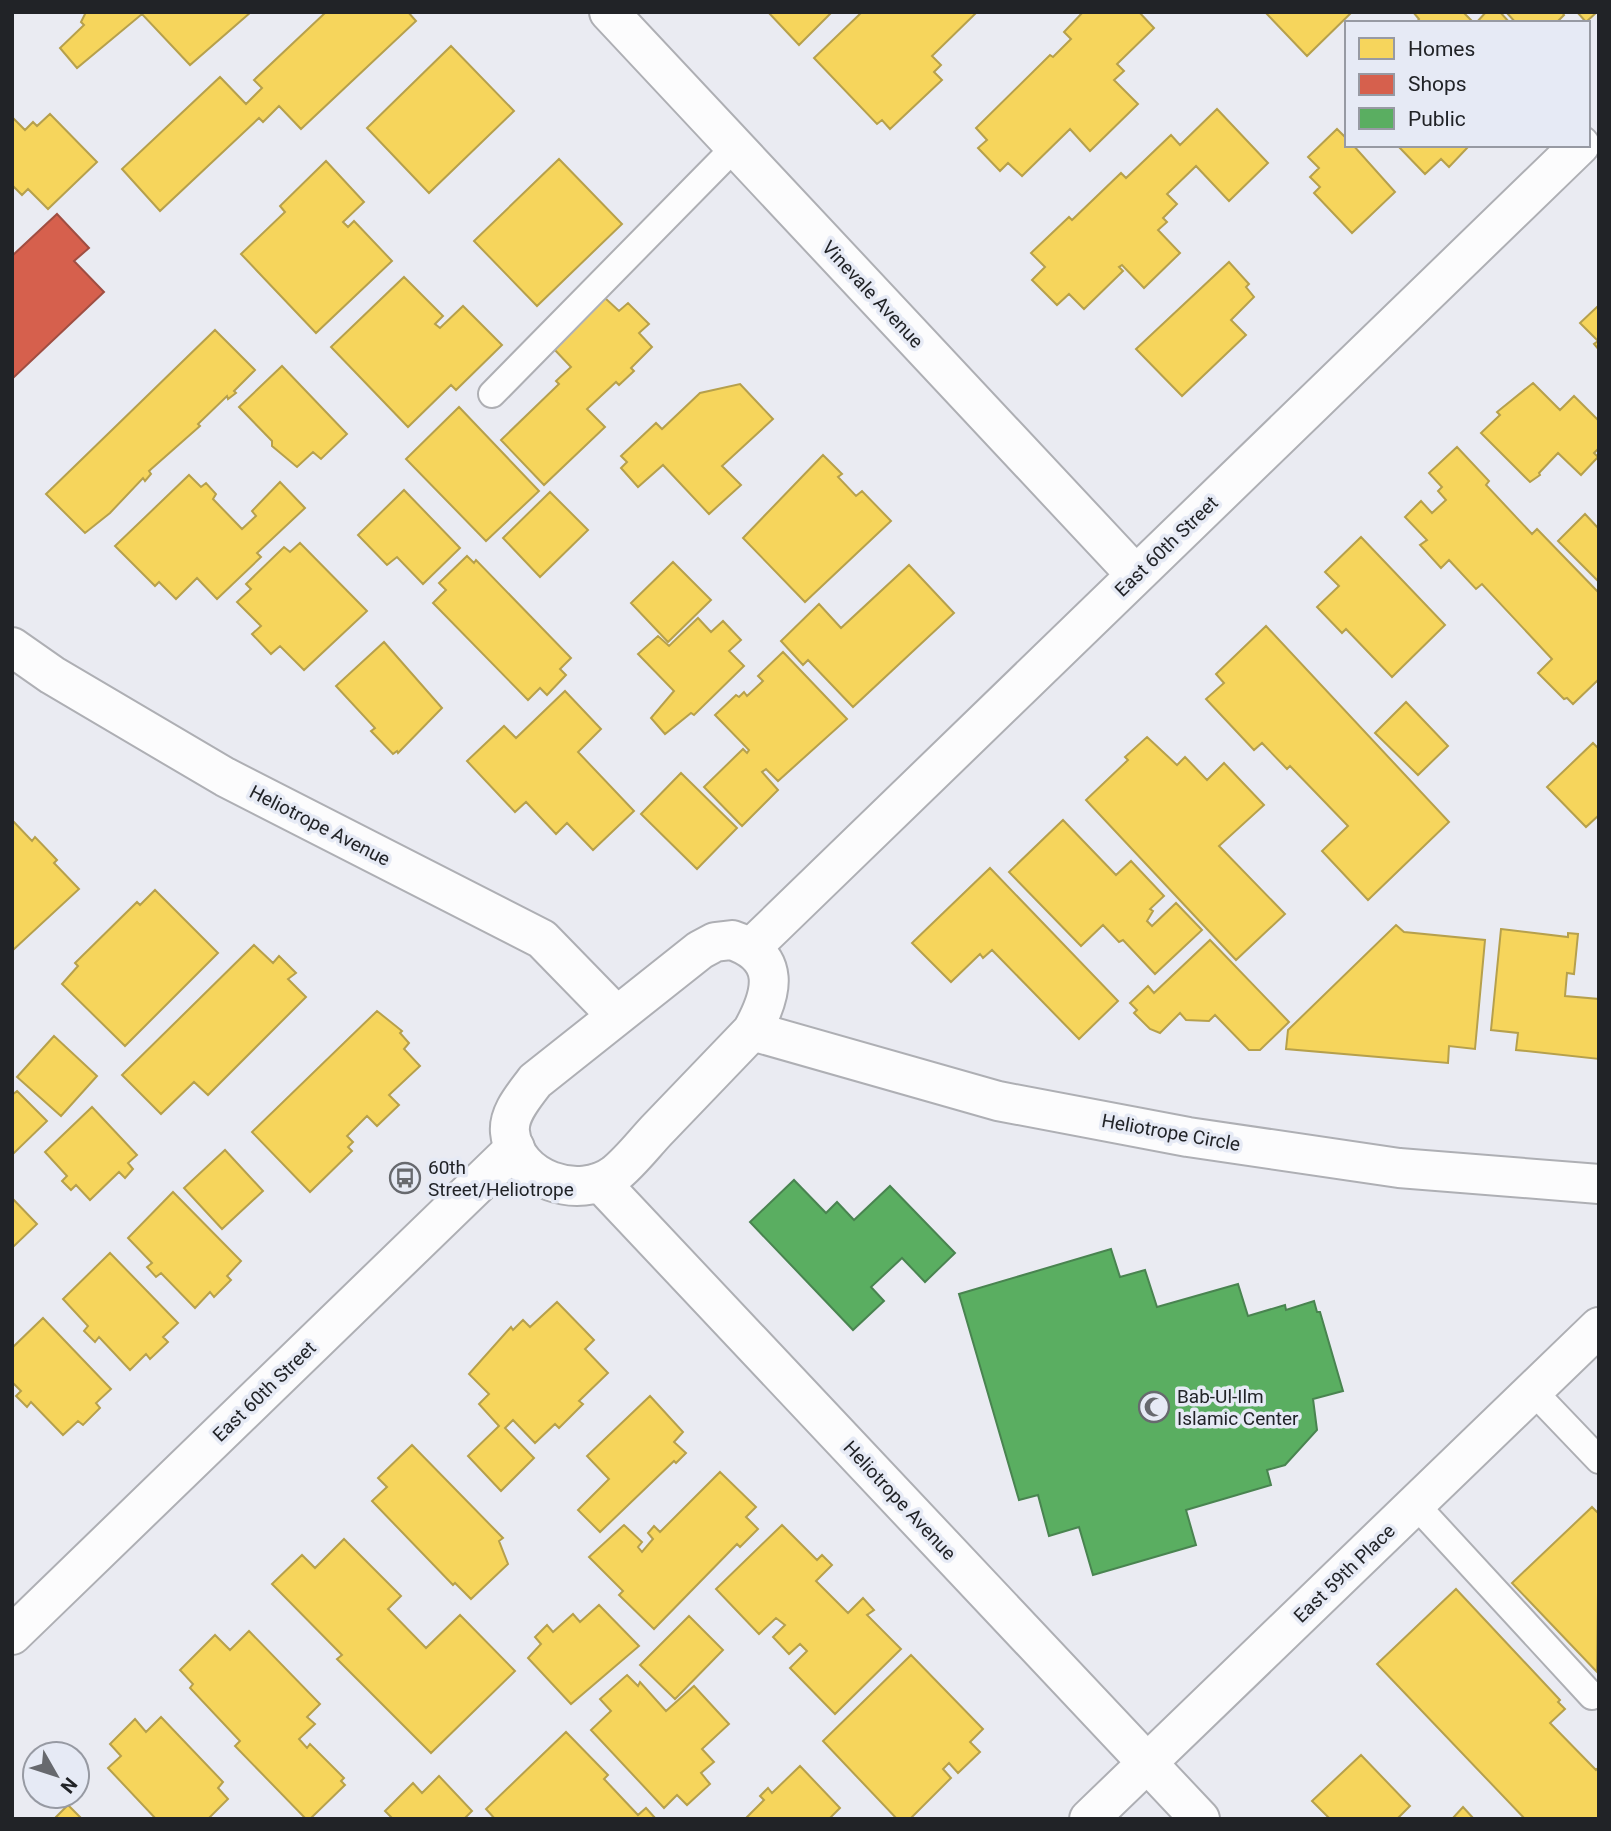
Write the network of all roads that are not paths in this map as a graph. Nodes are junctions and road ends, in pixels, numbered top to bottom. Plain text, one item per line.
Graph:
1 (609, 12) edge
2 (735, 147) junction
3 (1578, 147) edge
4 (492, 394) dead end
5 (1136, 575) junction
6 (12, 647) edge
7 (752, 947) junction
8 (617, 1016) junction
9 (752, 1031) junction
10 (515, 1148) junction
11 (600, 1182) junction
12 (1599, 1184) edge
13 (1599, 1327) edge
14 (1533, 1391) junction
15 (1599, 1460) edge
16 (1415, 1504) junction
17 (12, 1635) edge
18 (1592, 1696) dead end
19 (1147, 1762) junction
20 (1089, 1819) edge
21 (1200, 1819) edge

1 - 2 street, Vinevale Avenue
2 - 4 lane
2 - 5 street, Vinevale Avenue
3 - 5 street, East 60th Street
5 - 7 street, East 60th Street
6 - 8 street, Heliotrope Avenue
7 - 8 street
7 - 9 street
8 - 10 street
9 - 11 street
9 - 12 street, Heliotrope Circle
10 - 11 street
10 - 17 street, East 60th Street
11 - 19 street, Heliotrope Avenue
13 - 14 street, East 59th Place
14 - 15 lane
14 - 16 street, East 59th Place
16 - 18 lane
16 - 19 street, East 59th Place
19 - 20 street, East 59th Place
19 - 21 street, Heliotrope Avenue

